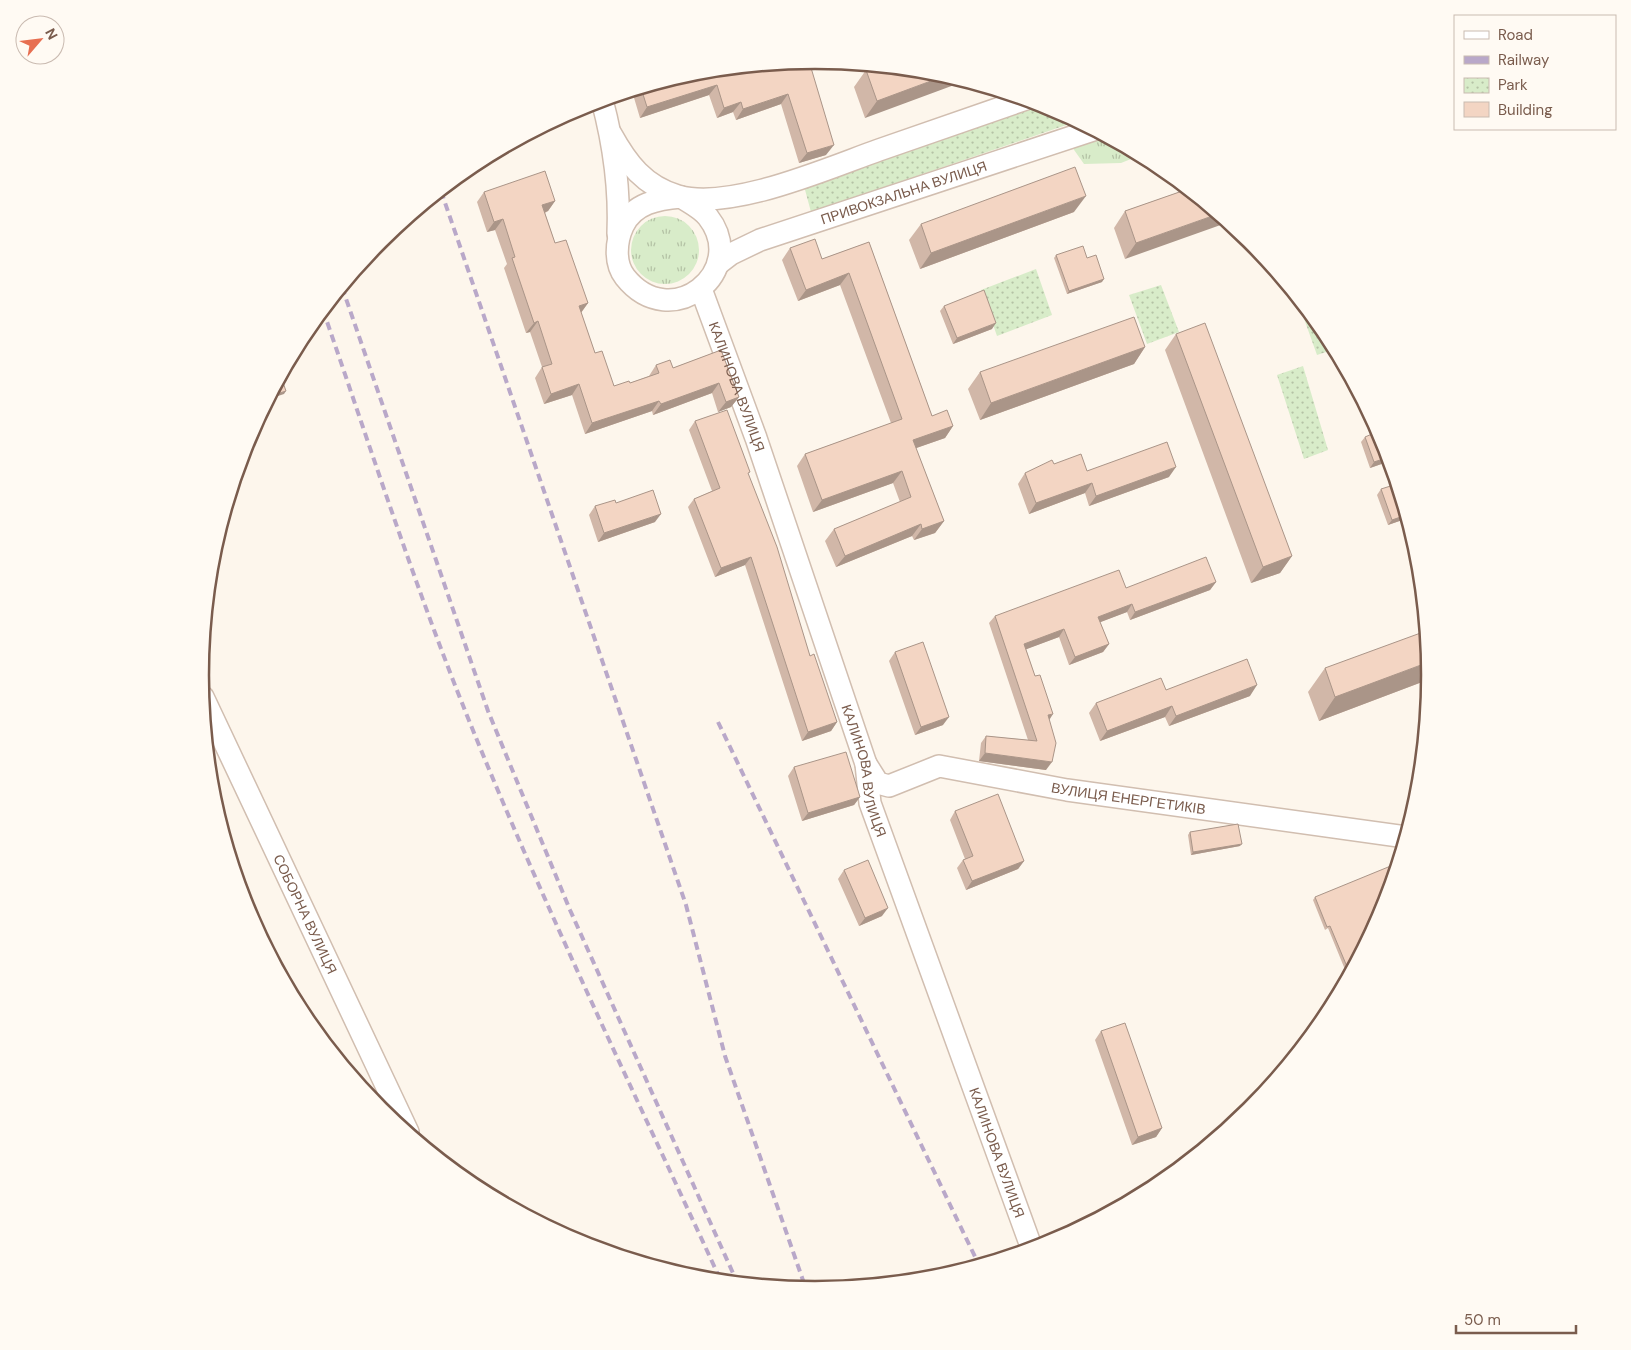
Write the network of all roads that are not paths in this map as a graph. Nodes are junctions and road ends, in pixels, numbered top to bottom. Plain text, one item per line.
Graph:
1 (1015, 103) edge
2 (604, 107) edge
3 (1086, 132) edge
4 (611, 134) junction
5 (680, 197) junction
6 (618, 239) junction
7 (718, 264) junction
8 (701, 290) junction
9 (211, 714) edge
10 (866, 764) junction
11 (1400, 836) edge
12 (401, 1117) edge
13 (1029, 1242) edge

1 - 5 street
2 - 4 street
3 - 7 street, ПРИВОКЗАЛЬНА ВУЛИЦЯ
4 - 5 street
4 - 6 street
5 - 6 street
5 - 7 street
6 - 8 street
7 - 8 street
8 - 10 street, КАЛИНОВА ВУЛИЦЯ
9 - 12 street, СОБОРНА ВУЛИЦЯ
10 - 11 street, ВУЛИЦЯ ЕНЕРГЕТИКІВ
10 - 13 street, КАЛИНОВА ВУЛИЦЯ

